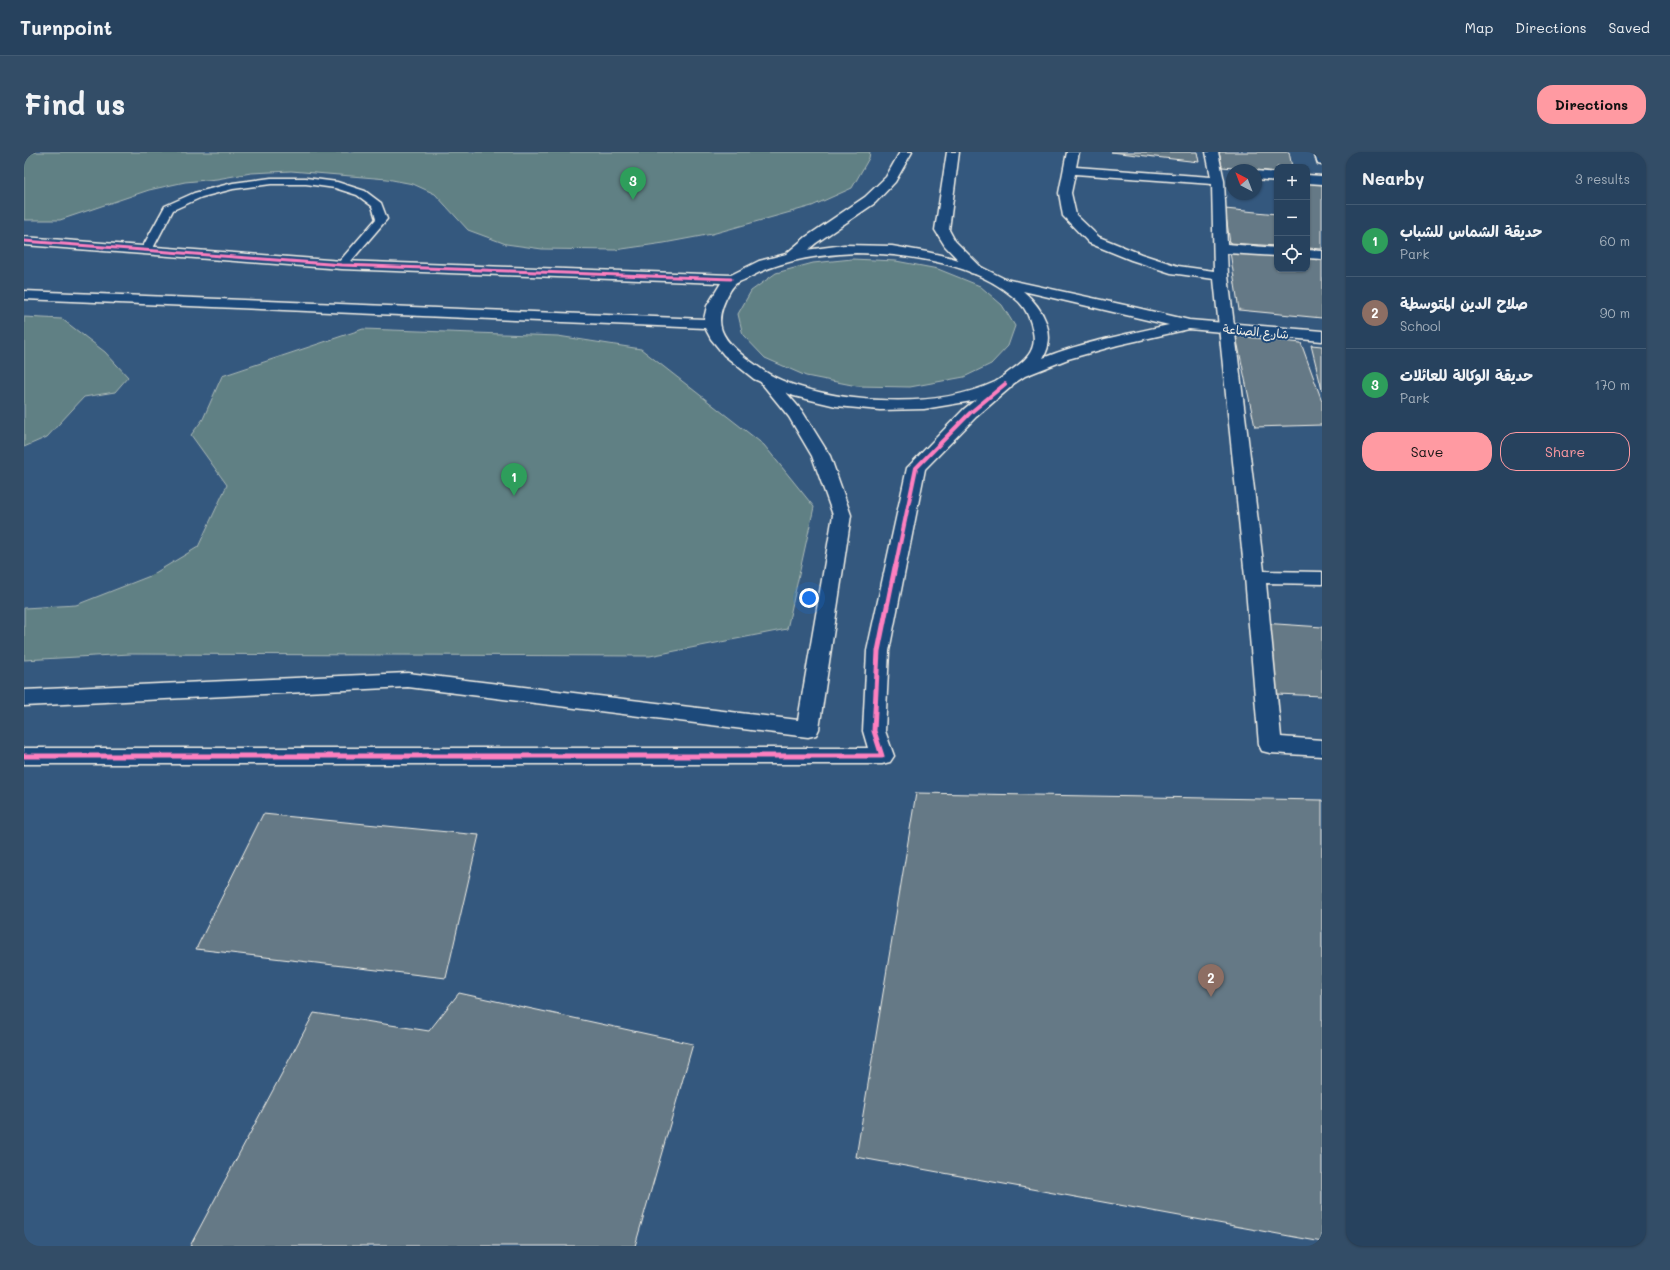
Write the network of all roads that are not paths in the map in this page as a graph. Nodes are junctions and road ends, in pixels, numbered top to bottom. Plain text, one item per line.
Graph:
1 (906, 152) edge
2 (953, 152) edge
3 (1073, 152) edge
4 (1212, 152) edge
5 (1320, 152) edge
6 (1322, 161) edge
7 (1070, 170) junction
8 (1226, 175) edge
9 (1262, 176) edge
10 (1217, 177) junction
11 (1274, 177) edge
12 (1310, 179) edge
13 (1322, 180) edge
14 (24, 241) edge
15 (1220, 248) junction
16 (146, 250) junction
17 (1274, 252) edge
18 (1310, 254) edge
19 (1322, 255) edge
20 (792, 256) junction
21 (342, 265) junction
22 (976, 270) junction
23 (1221, 276) junction
24 (731, 279) junction
25 (996, 281) junction
26 (24, 294) edge
27 (712, 324) junction
28 (1189, 325) junction
29 (1226, 328) junction
30 (1322, 336) edge
31 (1023, 372) junction
32 (768, 380) junction
33 (1005, 384) junction
34 (1255, 577) junction
35 (1322, 578) edge
36 (24, 698) edge
37 (1322, 748) edge
38 (24, 756) edge

1 - 20 street
2 - 22 street
3 - 7 street
4 - 10 street
5 - 6 street
7 - 10 street
7 - 23 street
8 - 10 street
9 - 11 street
10 - 15 street
12 - 13 street
14 - 16 street
15 - 17 street
15 - 23 street
16 - 21 street
16 - 21 lane
18 - 19 street
20 - 22 street
20 - 24 street
21 - 24 street
22 - 25 street
23 - 29 street
24 - 27 street
25 - 28 street
25 - 31 street
26 - 27 street
27 - 32 street
28 - 29 street, شارع الصناعة
28 - 31 street
29 - 30 street, شارع الصناعة
29 - 34 street
31 - 33 street
32 - 33 street
32 - 36 street
33 - 38 street
34 - 35 street
34 - 37 street

